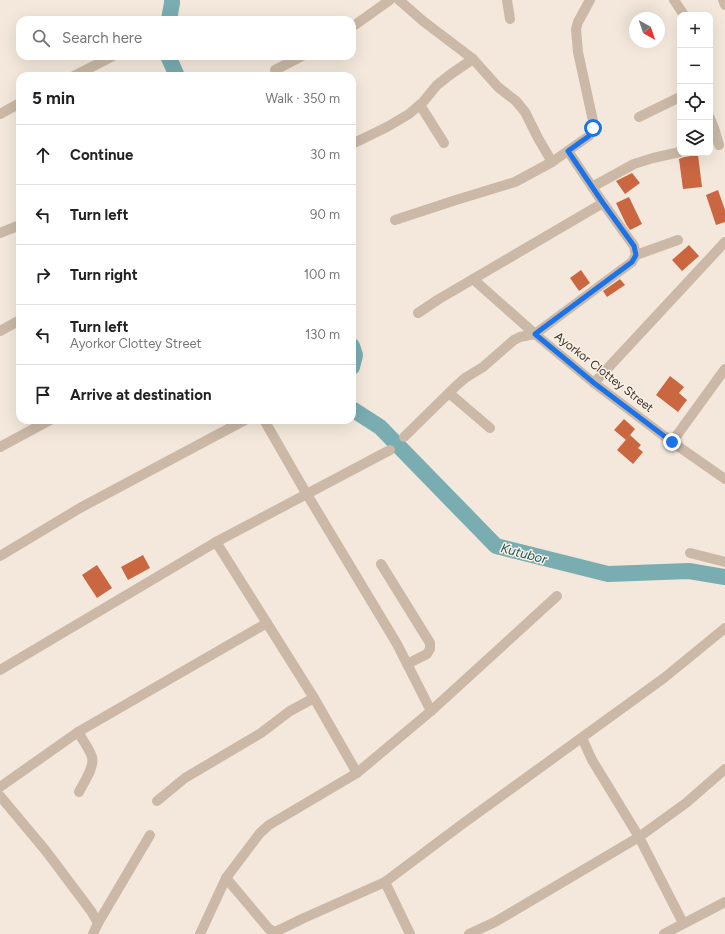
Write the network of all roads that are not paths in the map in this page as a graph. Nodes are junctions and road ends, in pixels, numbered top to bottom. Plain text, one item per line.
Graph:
1 (390, 0) edge
2 (399, 0) edge
3 (507, 0) edge
4 (590, 0) edge
5 (674, 0) edge
6 (723, 0) edge
7 (725, 5) edge
8 (682, 12) edge
9 (510, 19) dead end
10 (356, 24) edge
11 (473, 59) junction
12 (105, 60) edge
13 (294, 60) edge
14 (275, 70) dead end
15 (82, 72) edge
16 (677, 98) edge
17 (420, 104) junction
18 (16, 105) edge
19 (0, 114) edge
20 (639, 117) dead end
21 (711, 120) edge
22 (356, 142) edge
23 (444, 143) dead end
24 (718, 147) edge
25 (568, 151) junction
26 (677, 153) edge
27 (552, 162) junction
28 (592, 187) junction
29 (603, 203) junction
30 (395, 220) dead end
31 (16, 227) edge
32 (0, 233) edge
33 (678, 240) dead end
34 (725, 242) edge
35 (636, 255) junction
36 (473, 279) junction
37 (418, 313) dead end
38 (16, 322) edge
39 (0, 332) edge
40 (535, 334) junction
41 (725, 369) edge
42 (594, 383) junction
43 (449, 392) junction
44 (43, 424) edge
45 (238, 424) edge
46 (266, 424) edge
47 (490, 428) dead end
48 (404, 438) dead end
49 (672, 442) junction
50 (0, 447) edge
51 (390, 450) dead end
52 (725, 479) edge
53 (307, 494) junction
54 (216, 542) junction
55 (690, 553) dead end
56 (0, 556) edge
57 (725, 562) edge
58 (382, 564) dead end
59 (557, 596) dead end
60 (267, 623) junction
61 (725, 628) edge
62 (407, 664) junction
63 (0, 670) edge
64 (314, 698) junction
65 (431, 711) junction
66 (78, 732) junction
67 (582, 738) junction
68 (725, 769) edge
69 (357, 773) junction
70 (0, 787) edge
71 (79, 792) dead end
72 (0, 796) edge
73 (157, 801) dead end
74 (150, 835) dead end
75 (639, 837) junction
76 (226, 878) junction
77 (384, 882) junction
78 (725, 902) edge
79 (98, 923) junction
80 (684, 923) junction
81 (93, 934) edge
82 (200, 934) edge
83 (410, 934) edge
84 (468, 934) edge
85 (664, 934) edge

1 - 10 street
2 - 11 street
3 - 9 street
4 - 25 street
5 - 8 street
6 - 7 street
11 - 17 street
11 - 27 street
12 - 15 street
13 - 14 street
16 - 20 street
17 - 22 street
17 - 23 street
18 - 19 street
21 - 24 street
25 - 27 street
25 - 28 street
26 - 28 street
27 - 30 street
28 - 29 street
29 - 35 street
29 - 36 street
31 - 32 street
33 - 35 street
34 - 42 street
35 - 40 street
36 - 37 street
36 - 40 street, Ayorkor Clottey Street
38 - 39 street
40 - 42 street, Ayorkor Clottey Street
40 - 43 street
41 - 49 street
42 - 49 street, Ayorkor Clottey Street
43 - 47 street
43 - 48 street
44 - 50 street
45 - 56 street
46 - 53 street
49 - 52 street, Ayorkor Clottey Street
51 - 53 street
53 - 54 street
53 - 62 street
54 - 60 street
54 - 63 street
55 - 57 street
58 - 62 street
59 - 65 street
60 - 64 street
60 - 66 street
61 - 67 street
62 - 65 street
64 - 69 street
64 - 73 street
65 - 69 street
66 - 70 street
66 - 71 street
67 - 75 street
67 - 77 street
68 - 75 street
69 - 76 street
72 - 79 street
74 - 79 street
75 - 80 street
75 - 84 street
76 - 77 street
76 - 82 street
77 - 83 street
78 - 80 street
79 - 81 street
80 - 85 street

